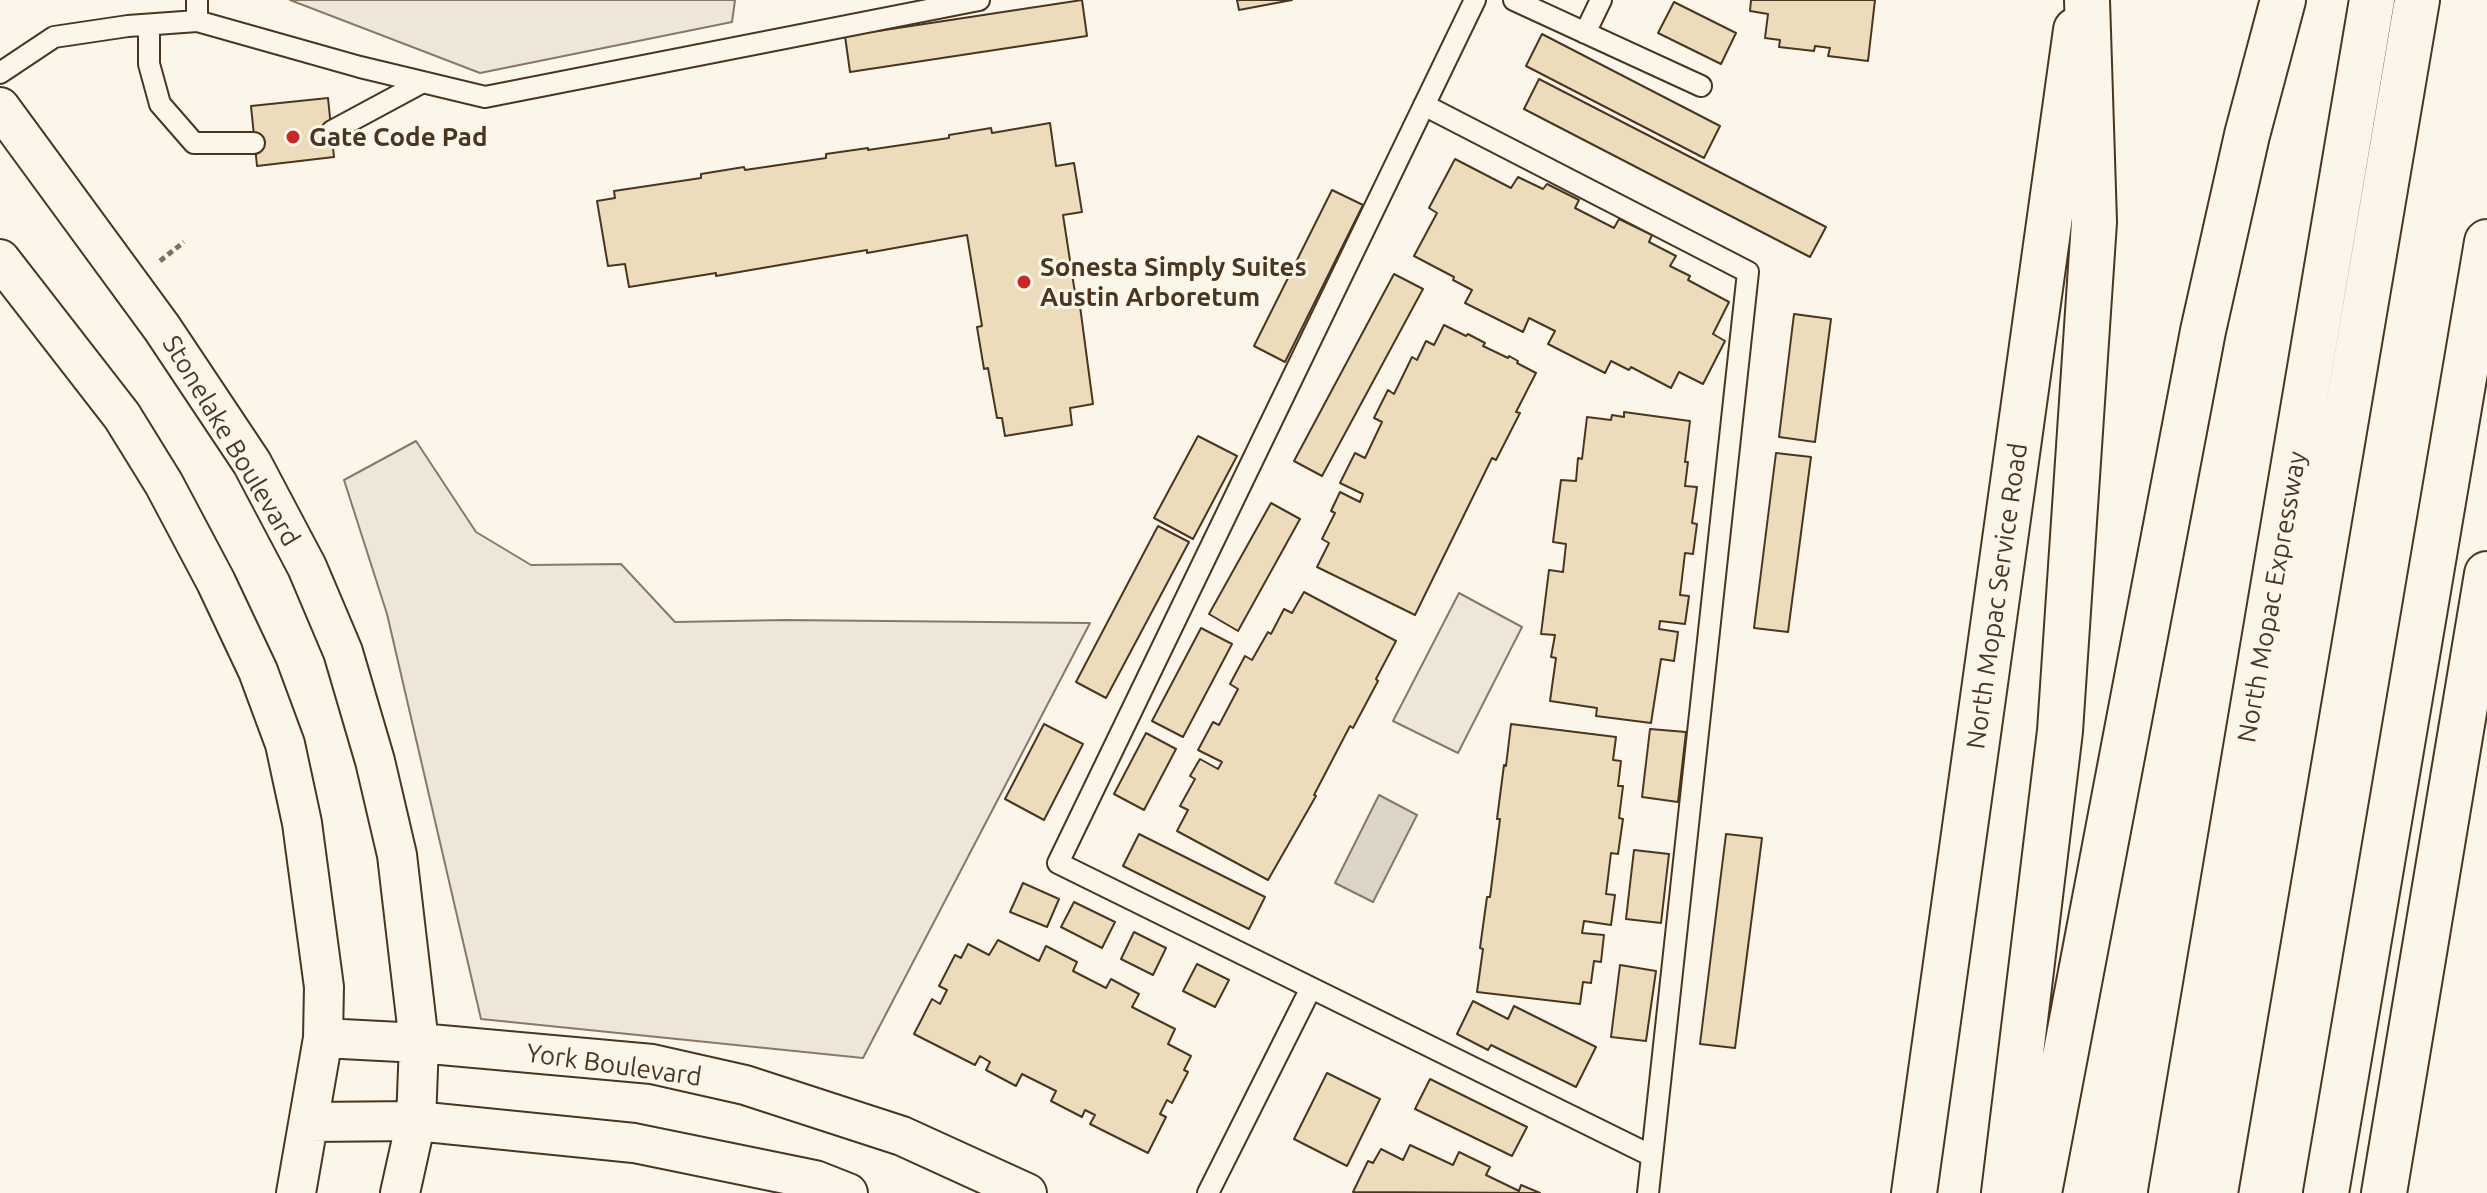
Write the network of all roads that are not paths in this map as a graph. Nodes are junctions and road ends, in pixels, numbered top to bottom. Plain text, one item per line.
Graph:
1 (197, 0) edge
2 (979, 0) edge
3 (1475, 0) edge
4 (1514, 0) edge
5 (1601, 0) edge
6 (2081, 0) edge
7 (2087, 0) edge
8 (2283, 0) edge
9 (2372, 0) edge
10 (2417, 0) edge
11 (197, 21) junction
12 (149, 25) junction
13 (1585, 33) junction
14 (0, 73) edge
15 (423, 82) junction
16 (1701, 86) dead end
17 (1424, 105) junction
18 (0, 107) edge
19 (332, 131) dead end
20 (254, 143) dead end
21 (2487, 242) edge
22 (0, 259) edge
23 (2487, 574) edge
24 (1311, 988) junction
25 (323, 1038) junction
26 (419, 1043) junction
27 (416, 1121) junction
28 (309, 1122) junction
29 (1652, 1156) junction
30 (296, 1193) edge
31 (400, 1193) edge
32 (848, 1193) edge
33 (1027, 1193) edge
34 (1208, 1193) edge
35 (1648, 1193) edge
36 (1914, 1193) edge
37 (2004, 1193) edge
38 (2039, 1193) edge
39 (2171, 1193) edge
40 (2215, 1193) edge
41 (2326, 1193) edge
42 (2384, 1193) edge

1 - 11 lane
2 - 15 lane
3 - 17 lane
4 - 13 lane
5 - 13 lane
6 - 36 main road, North Mopac Service Road
7 - 37 main road
8 - 38 main road
9 - 39 main road, North Mopac Expressway
10 - 40 main road
11 - 12 lane
11 - 15 lane
12 - 14 lane
12 - 20 lane
13 - 16 lane
15 - 19 lane
17 - 24 lane
17 - 29 lane
18 - 26 street, Stonelake Boulevard
21 - 41 main road
22 - 25 street
23 - 42 main road
24 - 29 lane
24 - 34 lane
25 - 26 street, York Boulevard
25 - 28 street
26 - 27 street, Stonelake Boulevard
26 - 33 street, York Boulevard
27 - 28 street
27 - 31 street, Stonelake Boulevard
27 - 32 street
28 - 30 street
29 - 35 lane

